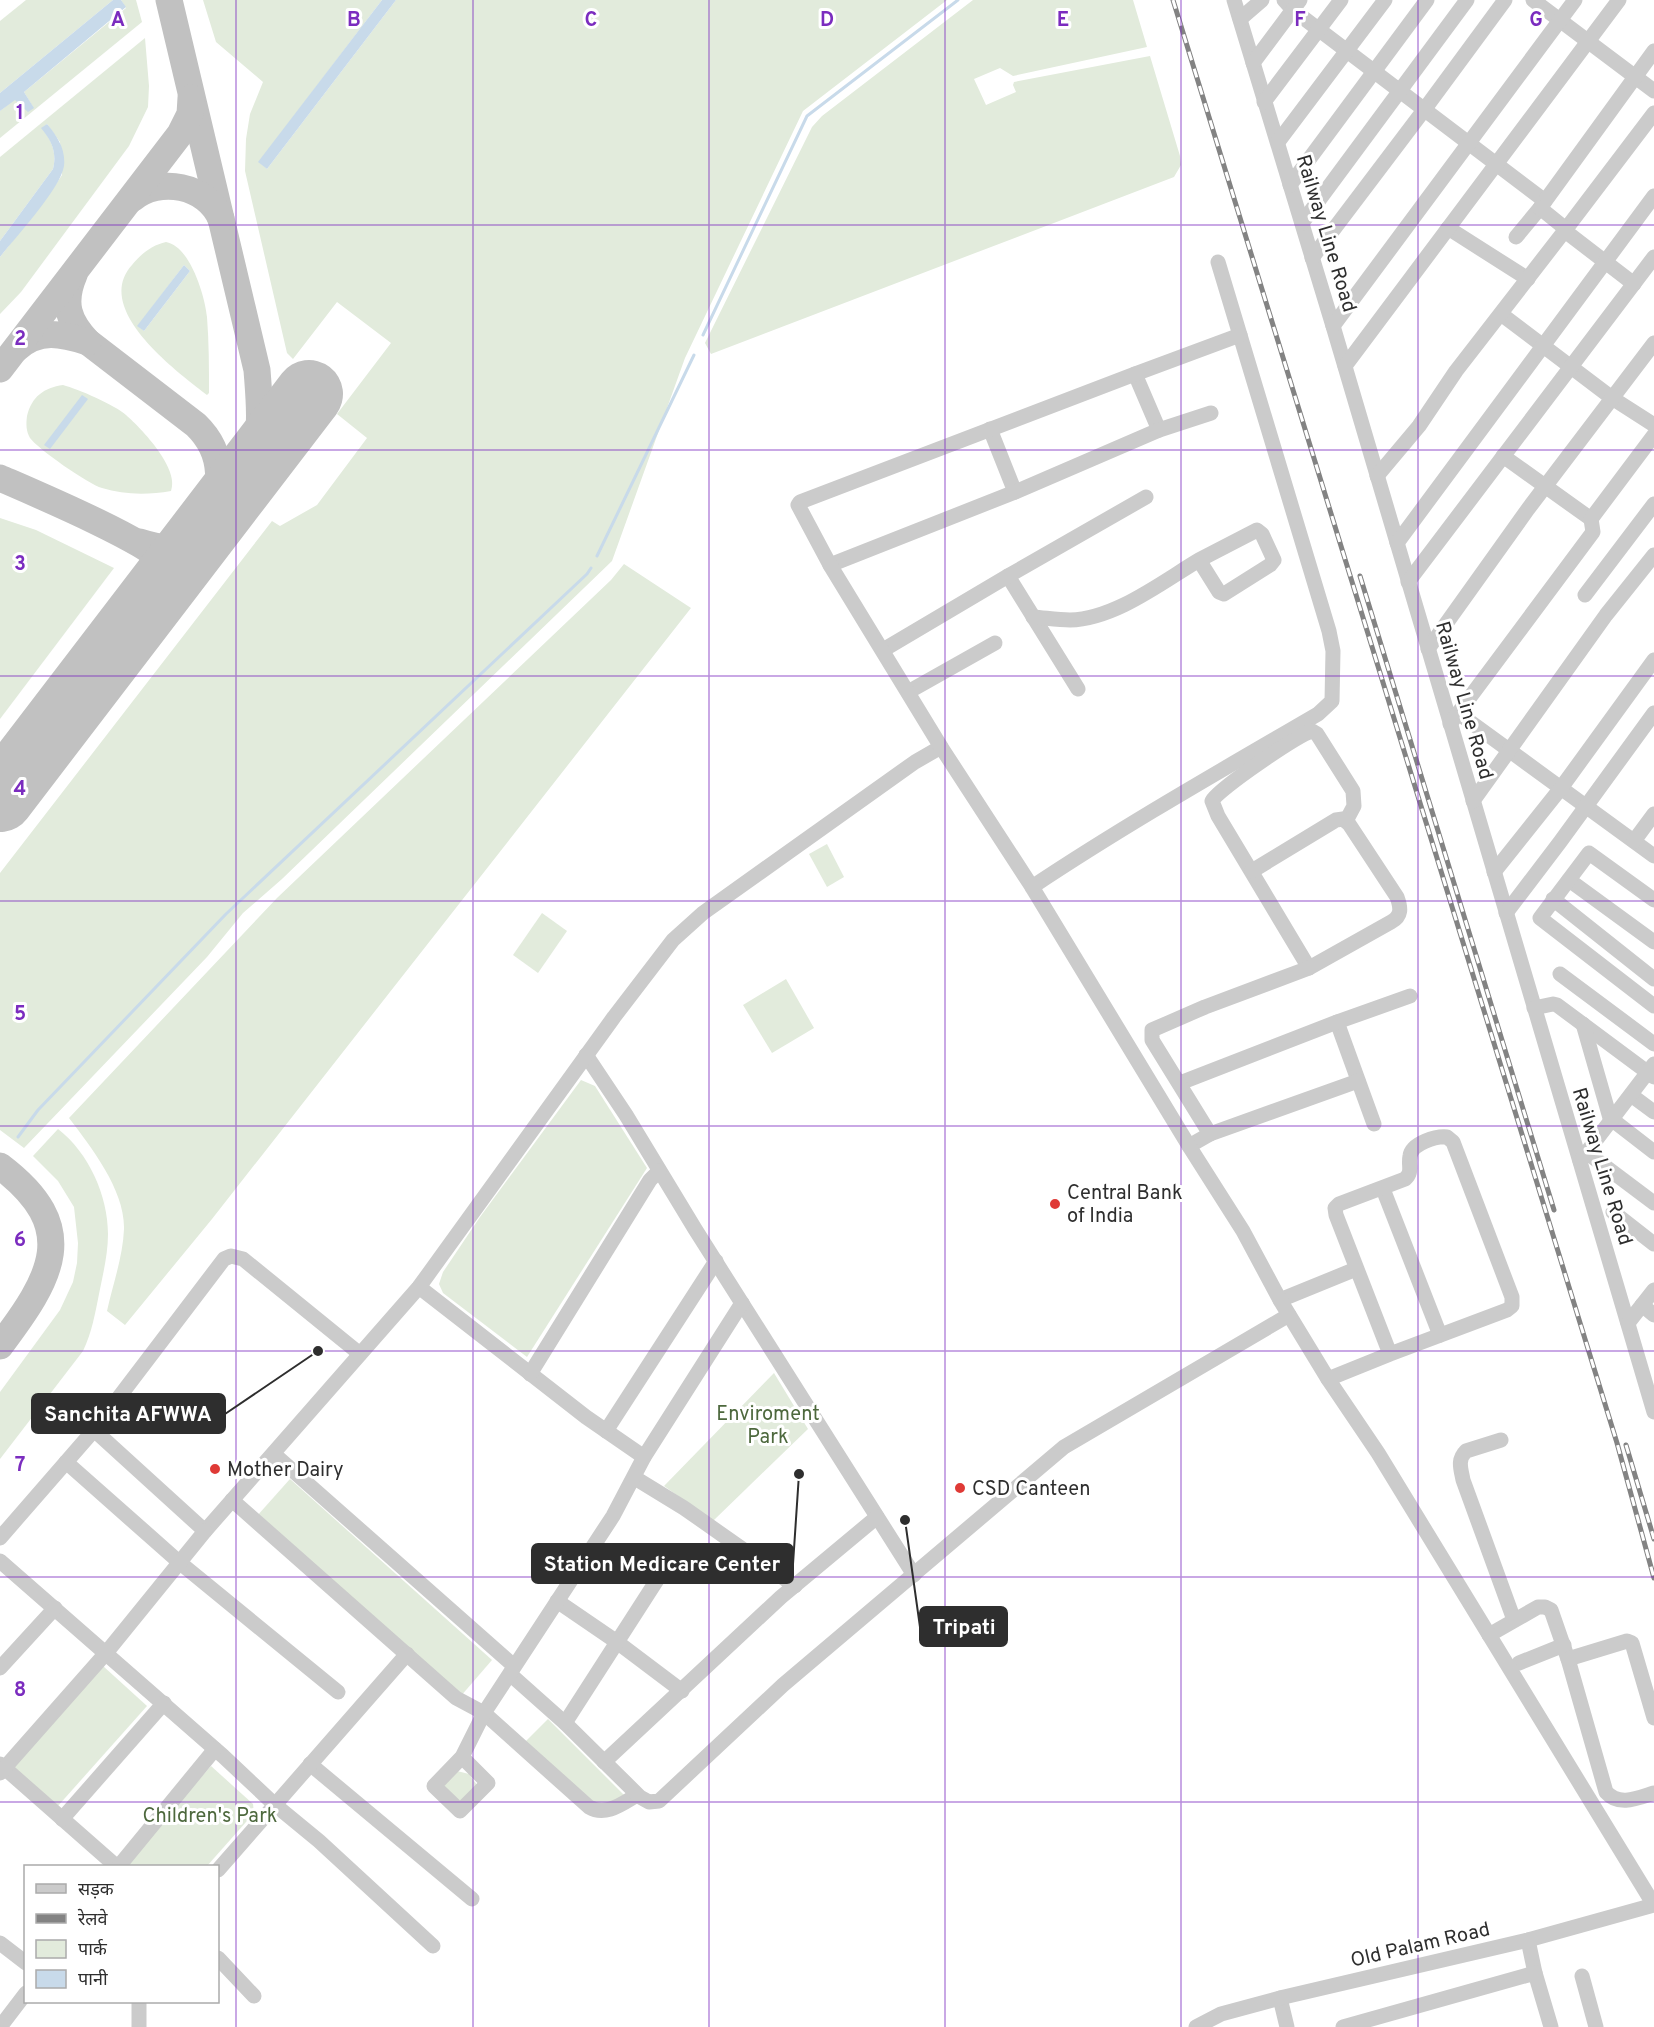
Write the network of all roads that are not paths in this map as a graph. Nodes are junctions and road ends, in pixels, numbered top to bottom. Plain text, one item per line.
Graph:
1 (1234, 0) edge
2 (1262, 0) edge
3 (1341, 0) edge
4 (1385, 0) edge
5 (1427, 0) edge
6 (1467, 0) edge
7 (1504, 0) edge
8 (1533, 0) edge
9 (1575, 0) edge
10 (1619, 0) edge
11 (1292, 4) edge
12 (1240, 19) junction
13 (1560, 20) junction
14 (1318, 30) junction
15 (1588, 41) junction
16 (1347, 51) junction
17 (1654, 51) edge
18 (1253, 63) junction
19 (1373, 72) junction
20 (1636, 77) junction
21 (1399, 91) junction
22 (1654, 91) edge
23 (1264, 102) junction
24 (1424, 110) junction
25 (1654, 113) edge
26 (1278, 142) junction
27 (1468, 144) junction
28 (1496, 164) junction
29 (1290, 185) junction
30 (1654, 196) edge
31 (1542, 205) junction
32 (1302, 223) junction
33 (1448, 228) junction
34 (1566, 230) junction
35 (1516, 237) dead end
36 (1654, 257) edge
37 (1312, 258) junction
38 (1218, 262) dead end
39 (1605, 262) junction
40 (1528, 279) junction
41 (1634, 284) junction
42 (1501, 314) junction
43 (1333, 326) junction
44 (1240, 335) junction
45 (1654, 343) edge
46 (1543, 346) junction
47 (1345, 366) junction
48 (1570, 366) junction
49 (1135, 374) junction
50 (1612, 398) junction
51 (1210, 413) dead end
52 (1654, 425) edge
53 (990, 429) junction
54 (1160, 430) junction
55 (1654, 435) edge
56 (1503, 456) junction
57 (1377, 476) junction
58 (1545, 487) junction
59 (1015, 492) junction
60 (1146, 497) dead end
61 (1654, 504) edge
62 (1591, 519) junction
63 (1396, 543) junction
64 (1654, 555) edge
65 (1199, 560) junction
66 (830, 565) junction
67 (1008, 576) junction
68 (1408, 582) junction
69 (1585, 595) dead end
70 (1033, 617) junction
71 (995, 643) dead end
72 (1428, 649) junction
73 (883, 650) junction
74 (1654, 660) edge
75 (1078, 690) dead end
76 (908, 692) junction
77 (1654, 713) edge
78 (1454, 719) junction
79 (941, 747) junction
80 (1510, 752) junction
81 (1561, 788) junction
82 (1473, 801) junction
83 (1586, 806) junction
84 (1654, 813) edge
85 (1346, 821) junction
86 (1634, 841) junction
87 (1654, 856) edge
88 (1252, 871) junction
89 (1494, 872) junction
90 (1569, 880) junction
91 (1032, 887) junction
92 (1553, 899) junction
93 (1654, 900) edge
94 (1506, 913) junction
95 (1654, 942) edge
96 (1309, 968) junction
97 (1560, 974) dead end
98 (1654, 979) edge
99 (1410, 996) dead end
100 (1654, 1006) edge
101 (1534, 1008) junction
102 (1337, 1022) junction
103 (1583, 1024) junction
104 (1654, 1044) edge
105 (586, 1055) junction
106 (1652, 1071) edge
107 (1358, 1081) junction
108 (1180, 1083) junction
109 (1631, 1095) junction
110 (1654, 1112) edge
111 (1611, 1120) junction
112 (1374, 1124) dead end
113 (1210, 1134) junction
114 (1189, 1146) junction
115 (1654, 1152) edge
116 (1583, 1157) junction
117 (660, 1171) junction
118 (1383, 1189) junction
119 (1654, 1203) edge
120 (1613, 1212) dead end
121 (1654, 1244) edge
122 (716, 1262) junction
123 (1356, 1269) junction
124 (419, 1287) junction
125 (1654, 1290) edge
126 (1280, 1300) junction
127 (742, 1303) junction
128 (1648, 1310) edge
129 (1289, 1315) junction
130 (1628, 1323) junction
131 (1440, 1335) junction
132 (360, 1354) junction
133 (1390, 1354) junction
134 (530, 1374) junction
135 (1328, 1379) junction
136 (1654, 1412) edge
137 (94, 1430) junction
138 (606, 1431) junction
139 (1501, 1440) dead end
140 (274, 1454) junction
141 (644, 1457) junction
142 (66, 1462) junction
143 (634, 1478) junction
144 (232, 1500) junction
145 (877, 1517) junction
146 (205, 1531) junction
147 (0, 1538) edge
148 (0, 1561) edge
149 (179, 1563) junction
150 (914, 1575) junction
151 (657, 1580) dead end
152 (795, 1586) junction
153 (557, 1601) junction
154 (55, 1608) junction
155 (1515, 1620) junction
156 (1489, 1635) junction
157 (617, 1642) junction
158 (1566, 1652) junction
159 (106, 1653) junction
160 (407, 1654) junction
161 (1519, 1663) dead end
162 (0, 1668) edge
163 (512, 1670) junction
164 (682, 1691) junction
165 (338, 1692) dead end
166 (164, 1703) junction
167 (484, 1713) junction
168 (1654, 1718) edge
169 (565, 1723) junction
170 (215, 1749) junction
171 (462, 1757) dead end
172 (604, 1762) junction
173 (310, 1764) junction
174 (1, 1768) edge
175 (1654, 1793) edge
176 (637, 1795) junction
177 (274, 1804) junction
178 (62, 1819) junction
179 (117, 1865) edge
180 (119, 1865) edge
181 (219, 1869) edge
182 (472, 1899) dead end
183 (1654, 1905) edge
184 (1528, 1940) junction
185 (0, 1942) edge
186 (433, 1946) dead end
187 (219, 1959) edge
188 (24, 1961) edge
189 (1535, 1973) junction
190 (1582, 1976) dead end
191 (24, 1996) edge
192 (254, 1996) dead end
193 (1280, 1998) junction
194 (139, 2003) edge
195 (0, 2027) edge
196 (139, 2027) edge
197 (1196, 2027) edge
198 (1287, 2027) edge
199 (1343, 2027) edge
200 (1551, 2027) edge
201 (1596, 2027) edge

1 - 12 street, Railway Line Road
2 - 12 street
3 - 14 street
4 - 16 street
5 - 19 street
6 - 21 street
7 - 24 street
8 - 13 street
9 - 13 street
10 - 15 street
11 - 14 street
11 - 18 street
12 - 18 street, Railway Line Road
13 - 15 street
13 - 27 street
14 - 16 street
14 - 23 street
15 - 20 street
15 - 28 street
16 - 19 street
16 - 26 street
17 - 20 street
18 - 23 street, Railway Line Road
19 - 21 street
19 - 29 street
20 - 22 street
20 - 31 street
21 - 24 street
21 - 32 street
23 - 26 street, Railway Line Road
24 - 27 street
24 - 37 street
25 - 34 street
26 - 29 street, Railway Line Road
27 - 28 street
27 - 43 street
28 - 31 street
28 - 33 street
29 - 32 street, Railway Line Road
30 - 39 street
31 - 34 street
31 - 35 street
32 - 37 street, Railway Line Road
33 - 40 street
33 - 47 street
34 - 39 street
34 - 40 street
36 - 41 street
37 - 43 street, Railway Line Road
38 - 44 street
39 - 41 street
39 - 46 street
40 - 42 street
41 - 48 street
42 - 46 street
42 - 57 street
43 - 47 street, Railway Line Road
44 - 49 street
44 - 91 street
45 - 50 street
46 - 48 street
46 - 63 street
47 - 57 street, Railway Line Road
48 - 50 street
48 - 56 street
49 - 53 street
49 - 54 street
50 - 52 street
50 - 58 street
51 - 54 street
53 - 59 street
53 - 66 street
54 - 59 street
55 - 62 street
56 - 58 street
56 - 68 street
57 - 63 street, Railway Line Road
58 - 62 street
58 - 72 street
59 - 66 street
60 - 67 street
61 - 69 street
62 - 78 street
63 - 68 street, Railway Line Road
64 - 80 street
65 - 65 street
65 - 70 street
66 - 73 street
67 - 70 street
67 - 73 street
68 - 72 street, Railway Line Road
70 - 75 street
71 - 76 street
72 - 78 street, Railway Line Road
73 - 76 street
74 - 81 street
76 - 79 street
77 - 83 street
78 - 80 street
78 - 82 street, Railway Line Road
79 - 91 street
79 - 105 street
80 - 81 street
80 - 82 street
81 - 83 street
81 - 89 street
82 - 89 street, Railway Line Road
83 - 86 street
83 - 94 street
84 - 86 street
85 - 88 street
85 - 88 street
85 - 96 street
86 - 87 street
88 - 96 street
89 - 94 street, Railway Line Road
90 - 92 street
90 - 93 street
90 - 95 street
91 - 114 street
92 - 98 street
92 - 100 street
94 - 101 street, Railway Line Road
96 - 108 street
97 - 104 street
99 - 102 street
101 - 103 street
101 - 116 street, Railway Line Road
102 - 107 street
102 - 108 street
103 - 106 street
103 - 111 street
105 - 117 street
105 - 124 street
106 - 109 street
107 - 112 street
107 - 113 street
108 - 113 street
109 - 110 street
109 - 111 street
111 - 115 street
111 - 116 street
113 - 114 street
114 - 126 street
116 - 119 street
116 - 130 street, Railway Line Road
117 - 122 street
117 - 134 street
118 - 123 street
118 - 131 street
118 - 131 street
120 - 121 street
122 - 127 street
122 - 138 street
123 - 126 street
123 - 133 street
124 - 132 street
124 - 134 street
125 - 128 street
126 - 129 street
127 - 141 street
127 - 145 street
128 - 130 street
129 - 135 street
129 - 150 street
130 - 136 street, Railway Line Road
131 - 133 street
132 - 137 street
132 - 140 street
133 - 135 street
134 - 138 street
135 - 156 street
137 - 142 street
137 - 146 street
138 - 141 street
139 - 155 street
140 - 144 street
140 - 163 street
141 - 143 street
142 - 147 street
142 - 149 street
143 - 152 street
143 - 153 street
144 - 146 street
144 - 160 street
145 - 150 street
145 - 152 street
146 - 149 street
148 - 154 street
149 - 159 street
149 - 165 street
150 - 176 street
151 - 157 street
152 - 164 street
153 - 157 street
153 - 163 street
154 - 159 street
154 - 162 street
155 - 156 street
155 - 158 street
156 - 183 street
157 - 164 street
157 - 169 street
158 - 161 street
158 - 168 street
158 - 175 street
159 - 166 street
159 - 174 street
160 - 167 street
160 - 173 street
163 - 167 street
163 - 169 street
164 - 172 street
166 - 170 street
166 - 178 street
167 - 171 street
167 - 176 street
169 - 172 street
170 - 177 street
170 - 180 street
172 - 176 street
173 - 177 street
173 - 182 street
174 - 178 street
177 - 181 street
177 - 186 street
178 - 179 street
183 - 184 street, Old Palam Road
184 - 189 street
184 - 193 street, Old Palam Road
185 - 188 street
187 - 192 street
189 - 199 street
189 - 200 street
190 - 201 street
191 - 195 street
193 - 197 street, Old Palam Road
193 - 198 street
194 - 196 street

